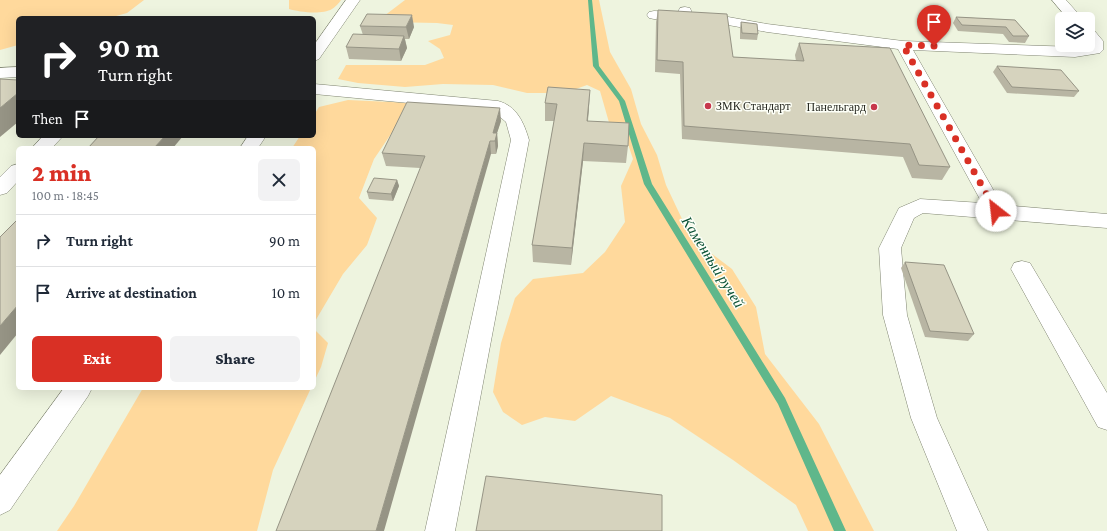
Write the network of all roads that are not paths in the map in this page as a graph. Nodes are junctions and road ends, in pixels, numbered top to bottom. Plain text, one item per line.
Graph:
1 (353, 0) edge
2 (1058, 0) edge
3 (1069, 12) edge
4 (654, 15) dead end
5 (1095, 40) edge
6 (903, 45) junction
7 (1095, 50) edge
8 (1055, 51) edge
9 (316, 53) edge
10 (16, 72) edge
11 (0, 73) edge
12 (316, 89) edge
13 (52, 138) edge
14 (43, 146) edge
15 (16, 172) edge
16 (0, 188) edge
17 (996, 211) junction
18 (1107, 222) edge
19 (1022, 270) dead end
20 (78, 390) edge
21 (1107, 418) edge
22 (0, 500) edge
23 (440, 531) edge
24 (973, 531) edge

1 - 9 lane
2 - 3 lane
4 - 6 lane
5 - 7 lane
6 - 8 lane
6 - 17 lane
10 - 11 lane
12 - 23 lane
13 - 14 lane
15 - 16 lane
17 - 18 lane
17 - 24 lane
19 - 21 lane
20 - 22 lane

